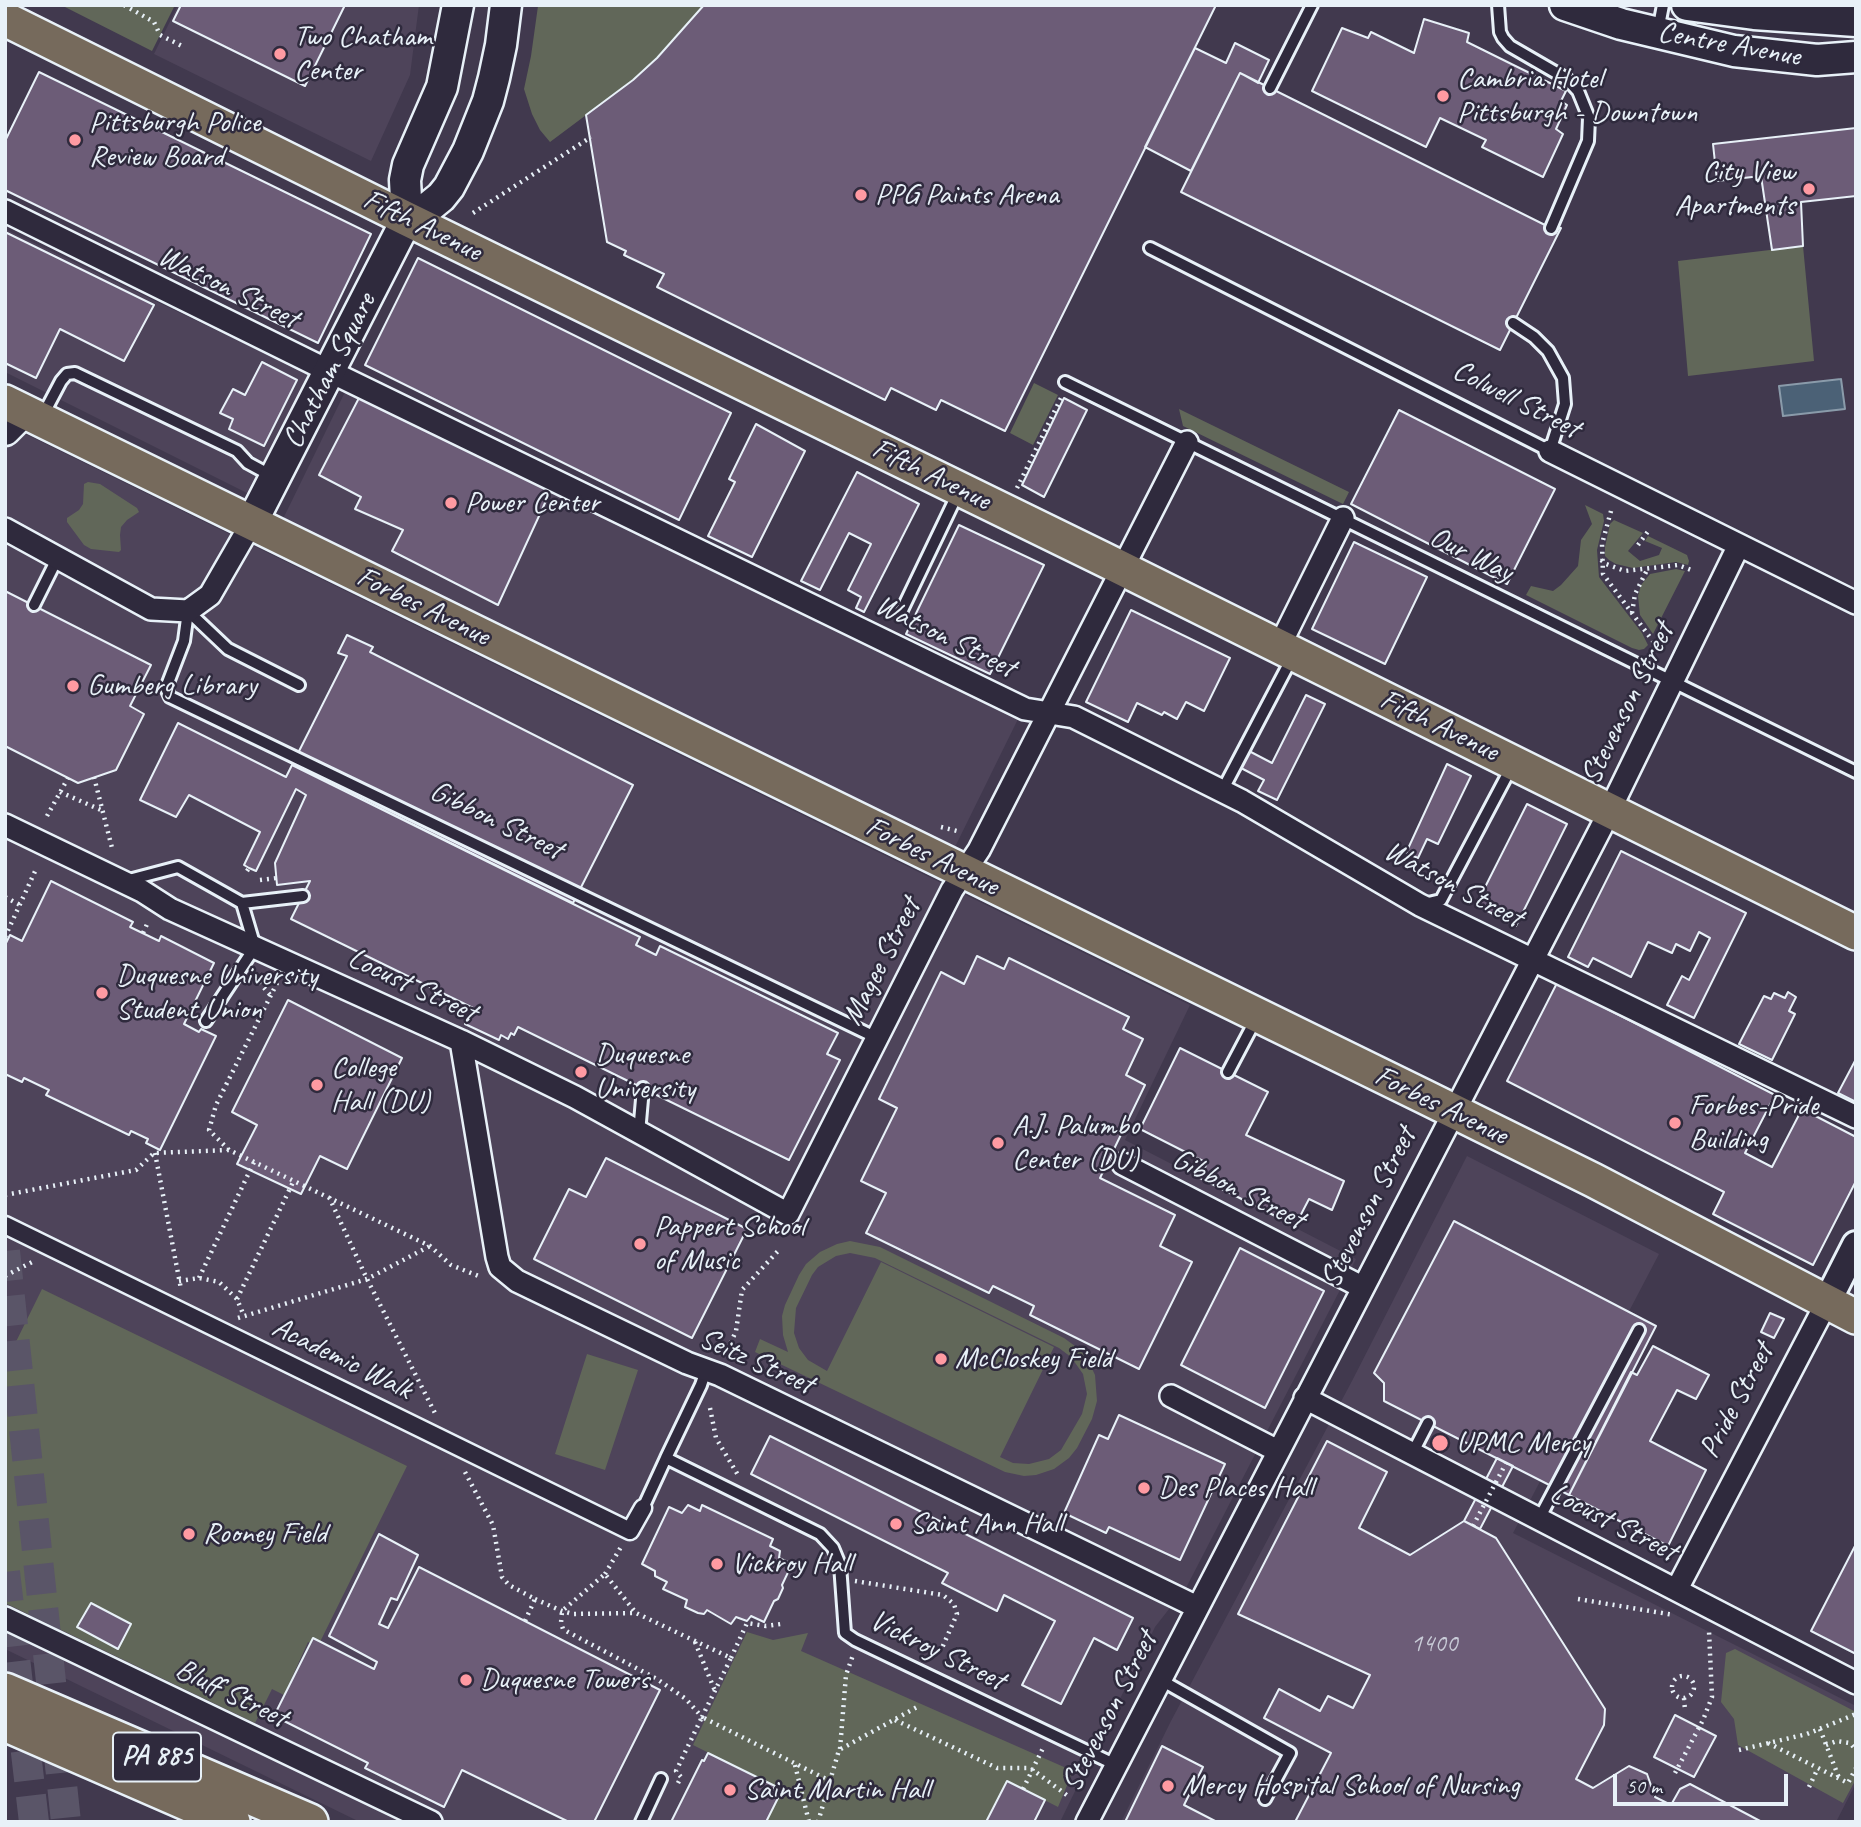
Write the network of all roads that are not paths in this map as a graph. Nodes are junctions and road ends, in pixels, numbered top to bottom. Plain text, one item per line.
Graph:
1 (458, 5) edge
2 (506, 5) edge
3 (1312, 5) edge
4 (1499, 5) edge
5 (1687, 5) edge
6 (1578, 7) edge
7 (5, 19) edge
8 (1660, 19) edge
9 (1856, 21) edge
10 (1856, 57) edge
11 (1270, 88) dead end
12 (5, 211) edge
13 (407, 219) junction
14 (1551, 228) dead end
15 (1150, 248) dead end
16 (1513, 323) dead end
17 (329, 371) junction
18 (1065, 382) dead end
19 (19, 416) edge
20 (1187, 442) junction
21 (1550, 451) junction
22 (276, 477) junction
23 (960, 489) junction
24 (1343, 519) junction
25 (251, 523) junction
26 (5, 529) edge
27 (1738, 545) junction
28 (58, 557) junction
29 (1124, 569) junction
30 (1856, 603) edge
31 (34, 605) dead end
32 (902, 610) dead end
33 (188, 611) junction
34 (1287, 650) junction
35 (1671, 681) junction
36 (299, 685) dead end
37 (1050, 713) junction
38 (1513, 763) junction
39 (1856, 772) edge
40 (1222, 791) junction
41 (1609, 811) junction
42 (5, 825) edge
43 (964, 873) junction
44 (122, 881) junction
45 (303, 896) dead end
46 (243, 903) junction
47 (1420, 905) junction
48 (1856, 933) edge
49 (255, 947) junction
50 (1532, 960) junction
51 (1258, 1016) junction
52 (206, 1021) dead end
53 (877, 1038) junction
54 (461, 1041) junction
55 (1228, 1072) dead end
56 (643, 1088) dead end
57 (1453, 1111) junction
58 (1856, 1117) edge
59 (639, 1133) junction
60 (1123, 1164) dead end
61 (788, 1214) joint
62 (5, 1225) edge
63 (1856, 1245) edge
64 (1362, 1287) junction
65 (1842, 1309) edge
66 (1639, 1330) dead end
67 (706, 1370) junction
68 (1171, 1396) dead end
69 (1305, 1398) junction
70 (1428, 1423) dead end
71 (1278, 1451) junction
72 (1412, 1454) junction
73 (666, 1458) junction
74 (643, 1508) joint
75 (1539, 1519) junction
76 (1676, 1589) junction
77 (1197, 1607) junction
78 (5, 1618) edge
79 (1159, 1679) junction
80 (1856, 1683) edge
81 (5, 1691) edge
82 (5, 1723) edge
83 (1116, 1765) junction
84 (661, 1779) dead end
85 (1265, 1799) dead end
86 (232, 1822) edge
87 (310, 1822) edge
88 (431, 1822) edge
89 (641, 1822) edge
90 (1087, 1822) edge

1 - 13 main road
2 - 13 main road
3 - 11 lane
4 - 14 lane
5 - 9 main road, Centre Avenue
6 - 8 main road, Centre Avenue
7 - 13 main road, Fifth Avenue
8 - 10 main road, Centre Avenue
12 - 17 street, Watson Street
13 - 17 main road, Chatham Square
13 - 23 main road, Fifth Avenue
15 - 21 lane, Colwell Street
16 - 21 lane
17 - 22 main road, Chatham Square
17 - 37 street, Watson Street
18 - 20 lane, Our Way
19 - 22 lane
19 - 25 main road, Forbes Avenue
20 - 24 lane, Our Way
20 - 29 street, Magee Street
21 - 27 street, Colwell Street
22 - 25 main road, Chatham Square
23 - 29 main road, Fifth Avenue
23 - 32 lane
24 - 34 street
24 - 35 lane, Our Way
25 - 33 street
25 - 43 main road, Forbes Avenue
26 - 28 street
27 - 30 street, Colwell Street
27 - 35 street, Stevenson Street
28 - 31 lane
28 - 33 street
29 - 34 main road, Fifth Avenue
29 - 37 street, Magee Street
33 - 36 lane
33 - 53 lane, Gibbon Street
34 - 38 main road, Fifth Avenue
34 - 40 lane
35 - 39 lane, Our Way
35 - 41 street, Stevenson Street
37 - 40 street, Watson Street
37 - 43 street, Magee Street
38 - 41 main road, Fifth Avenue
38 - 47 lane
40 - 47 street, Watson Street
41 - 48 main road, Fifth Avenue
41 - 50 street, Stevenson Street
42 - 44 street, Locust Street
43 - 51 main road, Forbes Avenue
43 - 53 street, Magee Street
44 - 46 lane
44 - 49 street, Locust Street
45 - 46 lane
46 - 49 lane
47 - 50 street, Watson Street
49 - 52 lane
49 - 54 street, Locust Street
50 - 57 street, Stevenson Street
50 - 58 street, Watson Street
51 - 55 lane
51 - 57 main road, Forbes Avenue
53 - 61 street, Magee Street
54 - 59 street, Locust Street
54 - 67 street, Seitz Street
56 - 59 lane
57 - 64 street, Stevenson Street
57 - 65 main road, Forbes Avenue
59 - 61 street, Locust Street
60 - 64 street, Gibbon Street
62 - 74 street, Academic Walk
63 - 65 street, Pride Street
64 - 69 street, Stevenson Street
65 - 76 street, Pride Street
66 - 75 lane
67 - 73 lane
67 - 77 street, Seitz Street
68 - 71 street
69 - 71 street, Stevenson Street
69 - 72 street, Locust Street
70 - 72 lane
71 - 77 street, Stevenson Street
72 - 75 street, Locust Street
73 - 74 lane
73 - 83 lane, Vickroy Street
75 - 76 street, Locust Street
76 - 80 street, Locust Street
77 - 79 street, Stevenson Street
78 - 88 street, Bluff Street
79 - 83 street, Stevenson Street
79 - 85 lane
81 - 87 highway, PA 885
82 - 86 highway, PA 885
83 - 90 street, Stevenson Street
84 - 89 lane

